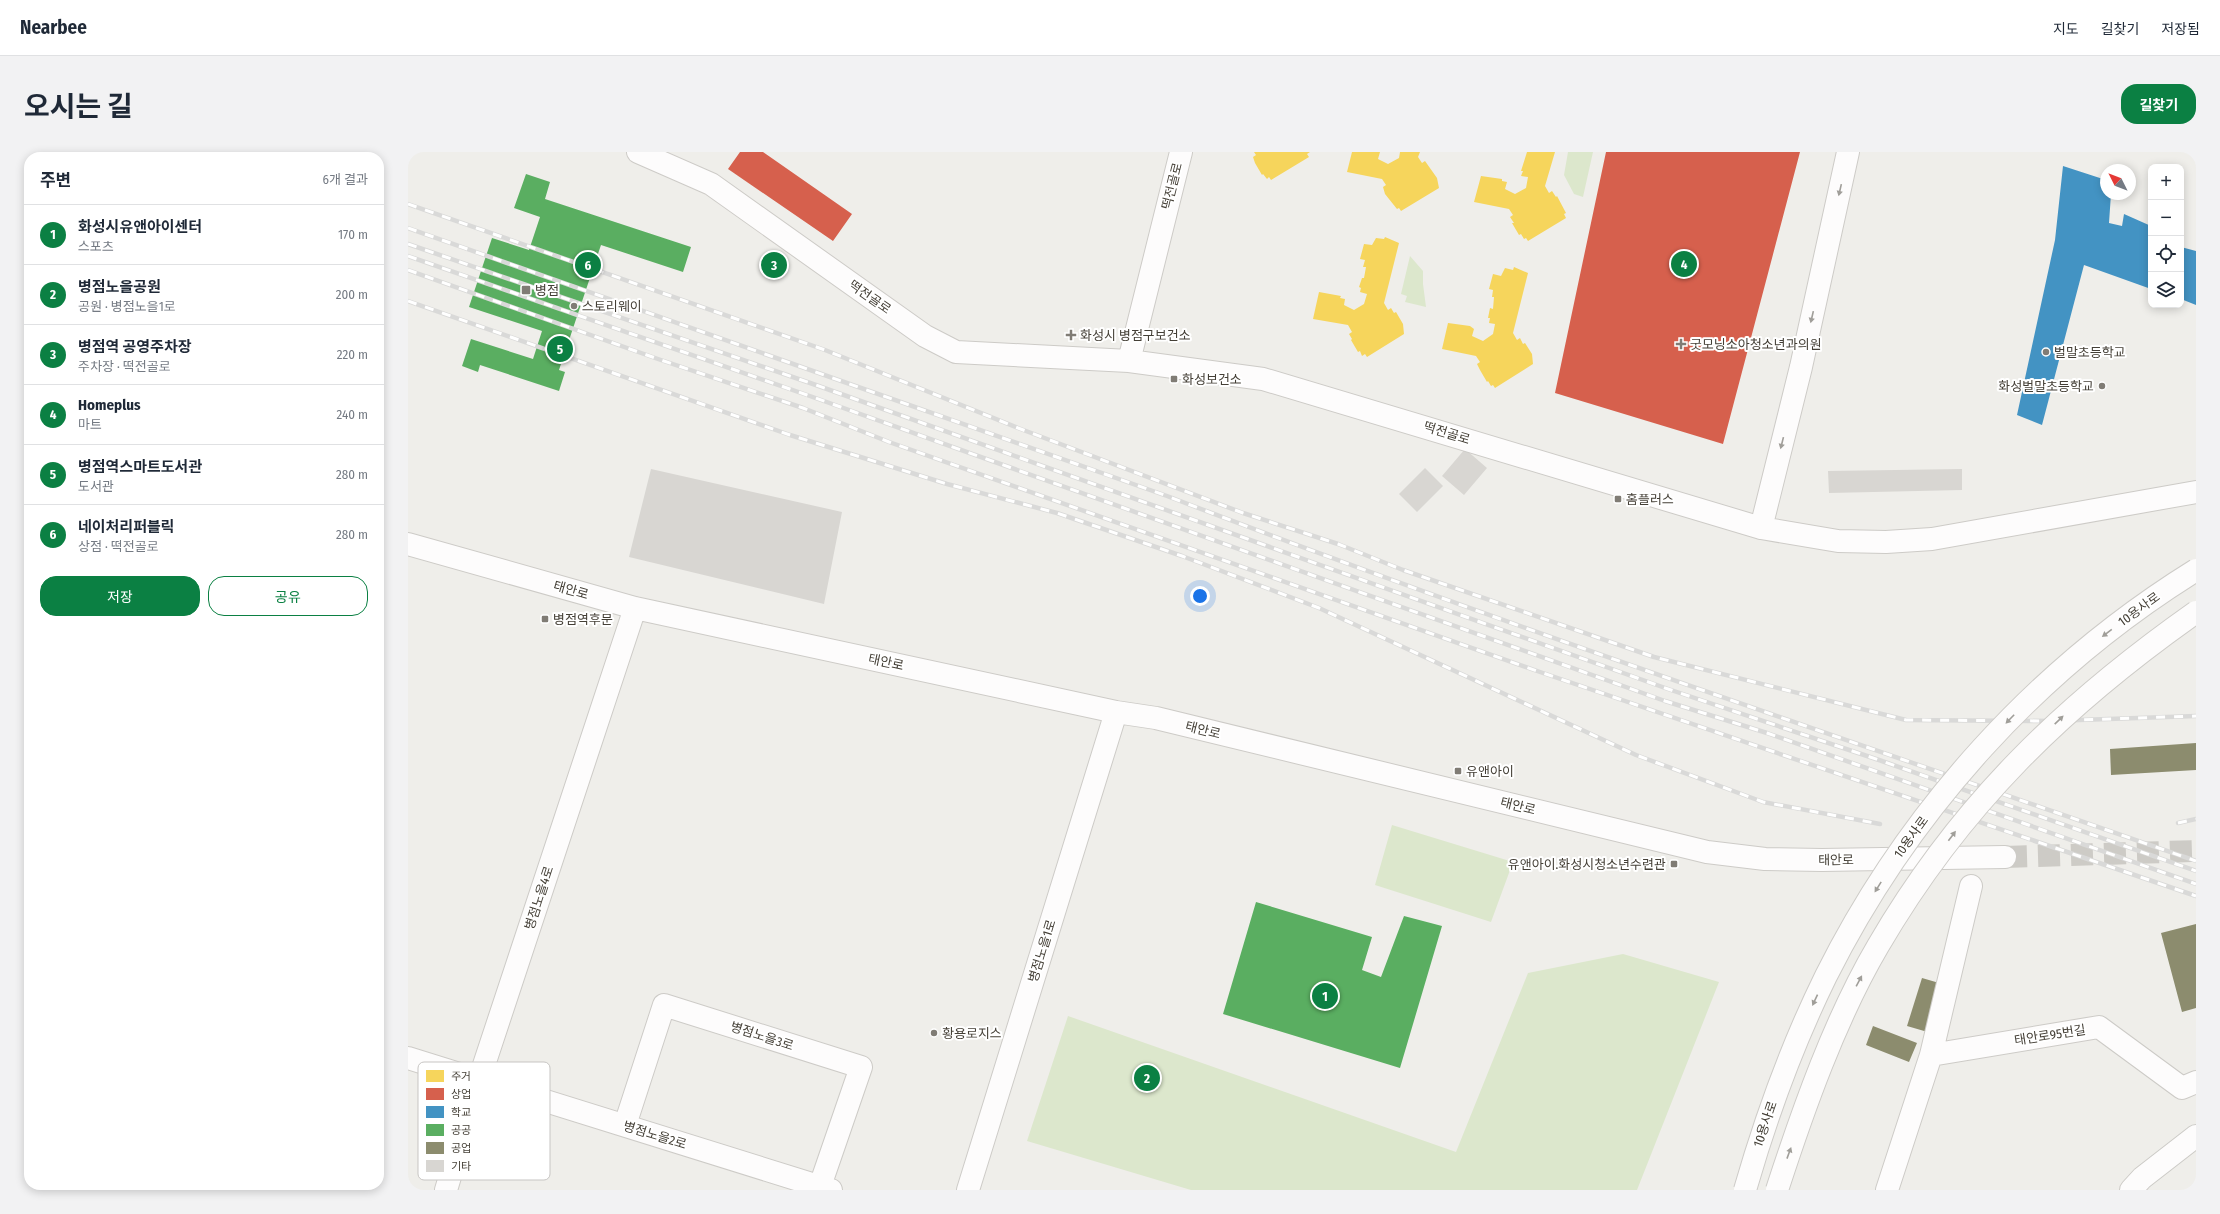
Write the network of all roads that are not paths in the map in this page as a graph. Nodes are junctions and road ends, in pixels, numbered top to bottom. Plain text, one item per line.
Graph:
1 (638, 152) edge
2 (1181, 152) edge
3 (1848, 152) edge
4 (1129, 361) junction
5 (2196, 492) edge
6 (1761, 528) junction
7 (408, 544) edge
8 (2196, 570) edge
9 (635, 608) junction
10 (2196, 612) edge
11 (1116, 712) junction
12 (2005, 857) tunnel mouth
13 (1971, 886) dead end
14 (1931, 1055) junction
15 (408, 1058) edge
16 (421, 1062) edge
17 (484, 1062) edge
18 (2196, 1082) edge
19 (550, 1102) edge
20 (625, 1125) junction
21 (2196, 1136) edge
22 (449, 1180) edge
23 (826, 1188) edge
24 (446, 1190) edge
25 (968, 1190) edge
26 (1745, 1190) edge
27 (1777, 1190) edge
28 (1887, 1190) edge
29 (2131, 1190) edge

1 - 4 street, 떡전골로
2 - 4 street, 떡전골로
3 -> 6 street
4 - 6 street, 떡전골로
5 - 6 street, 떡전골로
7 - 9 street, 태안로
8 -> 26 street, 10용사로, bridge
9 - 11 street, 태안로
9 - 17 street, 병점노을4로
27 -> 10 street, bridge
11 - 12 street, 태안로
11 - 25 street, 병점노을1로
13 - 14 street
14 - 18 street, 태안로95번길
14 - 28 street
15 - 16 street, 병점노을2로
19 - 20 street, 병점노을2로
20 - 23 street, 병점노을2로
20 - 23 street, 병점노을3로
21 - 29 street
22 - 24 street, 병점노을4로

